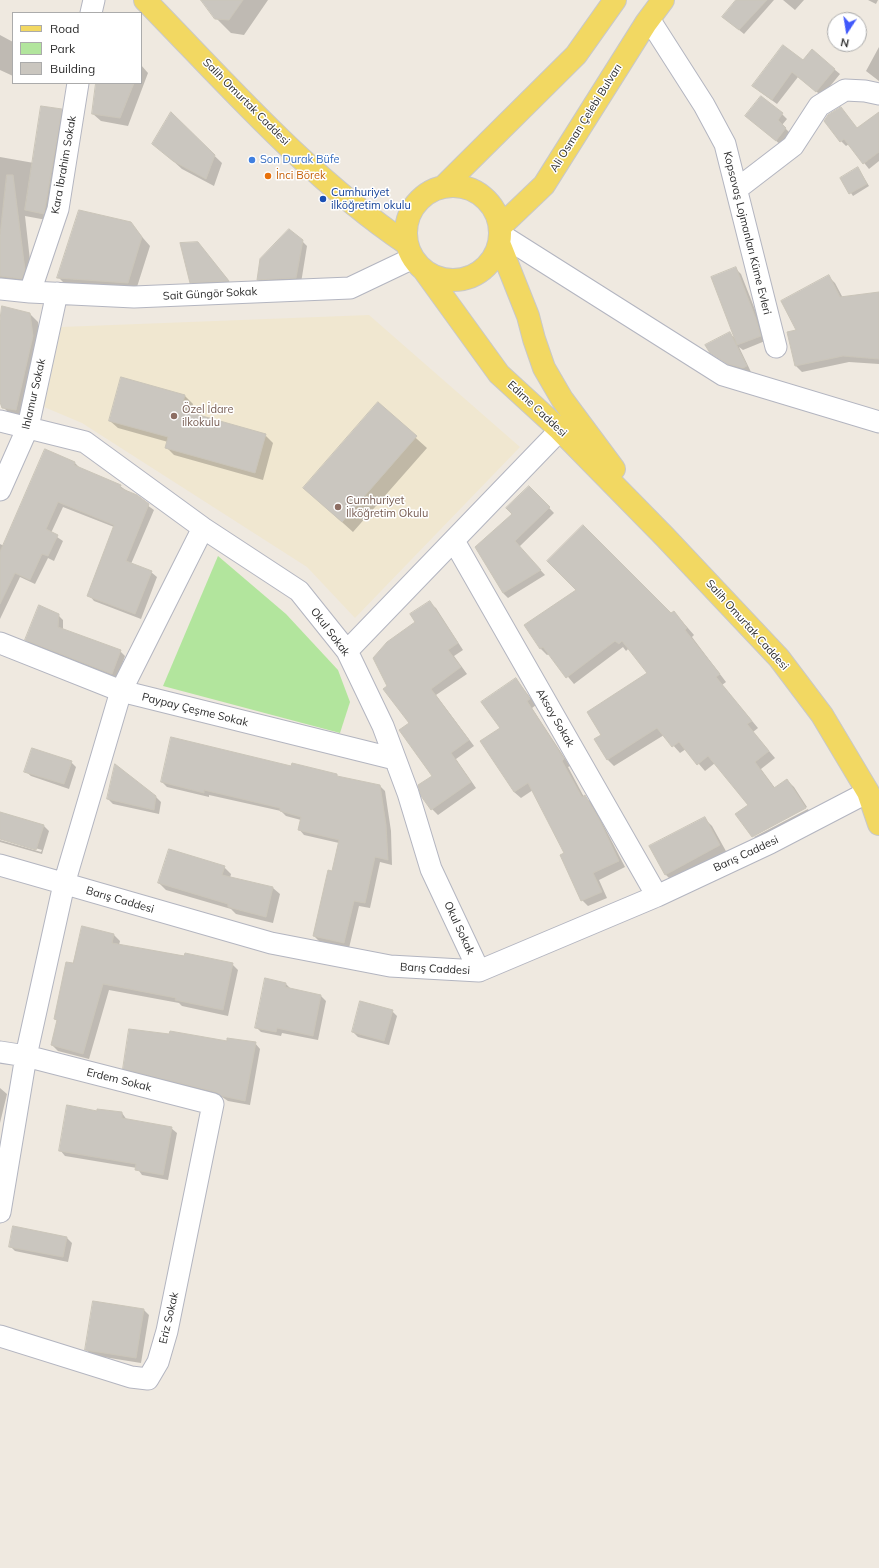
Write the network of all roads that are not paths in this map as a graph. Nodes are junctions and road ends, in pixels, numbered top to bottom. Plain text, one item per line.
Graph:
1 (94, 0) edge
2 (145, 0) edge
3 (615, 0) edge
4 (663, 0) edge
5 (91, 12) edge
6 (649, 19) junction
7 (78, 84) edge
8 (879, 94) edge
9 (444, 187) junction
10 (737, 189) junction
11 (500, 235) junction
12 (415, 257) junction
13 (0, 289) edge
14 (30, 292) junction
15 (57, 293) junction
16 (776, 347) dead end
17 (0, 421) edge
18 (879, 422) edge
19 (28, 427) junction
20 (560, 430) junction
21 (0, 490) edge
22 (203, 528) junction
23 (665, 537) junction
24 (454, 541) junction
25 (0, 643) edge
26 (346, 651) junction
27 (121, 691) junction
28 (395, 759) junction
29 (868, 792) junction
30 (879, 824) edge
31 (0, 865) edge
32 (64, 884) junction
33 (657, 896) junction
34 (479, 971) junction
35 (0, 1052) edge
36 (26, 1056) junction
37 (213, 1104) joint
38 (0, 1212) edge
39 (0, 1336) edge

1 - 5 street
2 - 12 main road, Salih Omurtak Caddesi
3 - 9 main road
4 - 6 main road, Ali Osman Çelebi Bulvarı
6 - 10 street, Kopsavaş Lojmanları Küme Evleri
6 - 11 main road, Ali Osman Çelebi Bulvarı
7 - 14 street, Kara İbrahim Sokak
8 - 10 street
9 - 11 main road
9 - 12 main road
10 - 16 street, Kopsavaş Lojmanları Küme Evleri
11 - 12 main road
11 - 18 street
11 - 23 main road
12 - 15 street, Sait Güngör Sokak
12 - 20 main road, Edirne Caddesi
13 - 14 street, Sait Güngör Sokak
14 - 15 street, Sait Güngör Sokak
15 - 19 street, Ihlamur Sokak
17 - 19 street, Okul Sokak
19 - 21 street, Ihlamur Sokak
19 - 22 street, Okul Sokak
20 - 23 main road, Edirne Caddesi
20 - 24 street
22 - 26 street, Okul Sokak
22 - 27 street
23 - 29 main road, Salih Omurtak Caddesi
24 - 26 street
24 - 33 street, Aksoy Sokak
25 - 27 street, Paypay Çeşme Sokak
26 - 28 street, Okul Sokak
27 - 28 street, Paypay Çeşme Sokak
27 - 32 street
28 - 34 street, Okul Sokak
29 - 30 main road, Salih Omurtak Caddesi
29 - 33 street, Barış Caddesi
31 - 32 street, Barış Caddesi
32 - 34 street, Barış Caddesi
32 - 36 street
33 - 34 street, Barış Caddesi
35 - 36 street, Erdem Sokak
36 - 37 street, Erdem Sokak
36 - 38 street
37 - 39 street, Eriz Sokak

